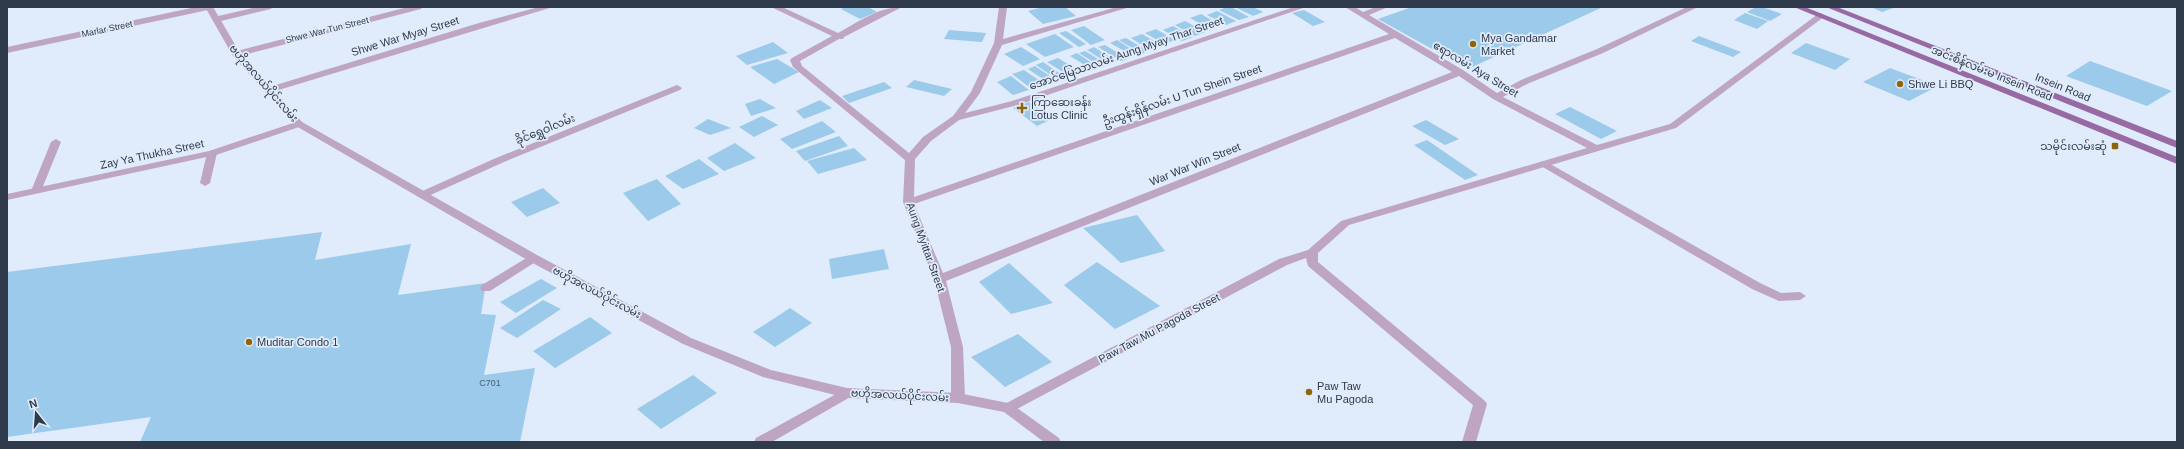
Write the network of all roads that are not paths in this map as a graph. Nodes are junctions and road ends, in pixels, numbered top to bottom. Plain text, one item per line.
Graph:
1 (208, 7) edge
2 (268, 7) edge
3 (418, 7) edge
4 (549, 7) edge
5 (776, 7) edge
6 (898, 7) edge
7 (1003, 7) edge
8 (1126, 7) edge
9 (1302, 7) edge
10 (1349, 7) edge
11 (1384, 7) edge
12 (1694, 7) edge
13 (1798, 7) edge
14 (1830, 7) edge
15 (1363, 15) junction
16 (1821, 16) junction
17 (217, 19) junction
18 (1395, 35) junction
19 (840, 37) junction
20 (998, 42) junction
21 (7, 50) edge
22 (236, 54) junction
23 (1460, 72) junction
24 (677, 88) dead end
25 (269, 90) junction
26 (1496, 97) junction
27 (956, 118) junction
28 (298, 124) junction
29 (56, 142) dead end
30 (2177, 145) edge
31 (1594, 148) junction
32 (212, 153) junction
33 (910, 159) junction
34 (2177, 161) edge
35 (1545, 164) junction
36 (206, 183) dead end
37 (36, 191) junction
38 (422, 195) junction
39 (7, 197) edge
40 (908, 202) junction
41 (1312, 257) junction
42 (533, 258) junction
43 (940, 279) junction
44 (486, 288) dead end
45 (1800, 296) dead end
46 (847, 393) junction
47 (958, 398) junction
48 (1008, 408) junction
49 (761, 442) edge
50 (1054, 442) edge
51 (1469, 442) edge

1 - 17 street, ဗဟိုအလယ်ပိုင်းလမ်း
1 - 21 street, Marlar Street
2 - 17 street
3 - 22 street, Shwe War Tun Street
4 - 25 street, Shwe War Myay Street
5 - 19 street
6 - 19 street
7 - 20 street
8 - 20 street
9 - 27 street, အောင်မြေသာလမ်း Aung Myay Thar Street
10 - 15 street, ဧရာလမ်း Aya Street
11 - 15 street
12 - 26 street
13 - 16 main road, အင်းစိန်လမ်းမ Insein Road
14 - 30 main road, Insein Road
15 - 18 street, ဧရာလမ်း Aya Street
16 - 31 street
16 - 34 main road, အင်းစိန်လမ်းမ Insein Road
17 - 22 street, ဗဟိုအလယ်ပိုင်းလမ်း
18 - 23 street, ဧရာလမ်း Aya Street
18 - 40 street, ဦးထွန်းရှိန်လမ်း U Tun Shein Street
19 - 33 street
20 - 27 street
22 - 25 street, ဗဟိုအလယ်ပိုင်းလမ်း
23 - 26 street, ဧရာလမ်း Aya Street
23 - 43 street, War War Win Street
24 - 38 street, ခိုင်ရွှေဝါလမ်း
25 - 28 street, ဗဟိုအလယ်ပိုင်းလမ်း
26 - 31 street, ဧရာလမ်း Aya Street
27 - 33 street
28 - 32 street, Zay Ya Thukha Street
28 - 38 street, ဗဟိုအလယ်ပိုင်းလမ်း
29 - 37 street
31 - 35 street
32 - 36 street
32 - 37 street, Zay Ya Thukha Street
33 - 40 street, Aung Myittar Street
35 - 41 street
35 - 45 street
37 - 39 street, Zay Ya Thukha Street
38 - 42 street, ဗဟိုအလယ်ပိုင်းလမ်း
40 - 43 street, Aung Myittar Street
41 - 48 street, Paw Taw Mu Pagoda Street
41 - 51 street
42 - 44 street
42 - 46 street, ဗဟိုအလယ်ပိုင်းလမ်း
43 - 47 street, Aung Myittar Street
46 - 47 street, ဗဟိုအလယ်ပိုင်းလမ်း
46 - 49 street
47 - 48 street, ဗဟိုအလယ်ပိုင်းလမ်း
48 - 50 street, ဗဟိုအလယ်ပိုင်းလမ်း

